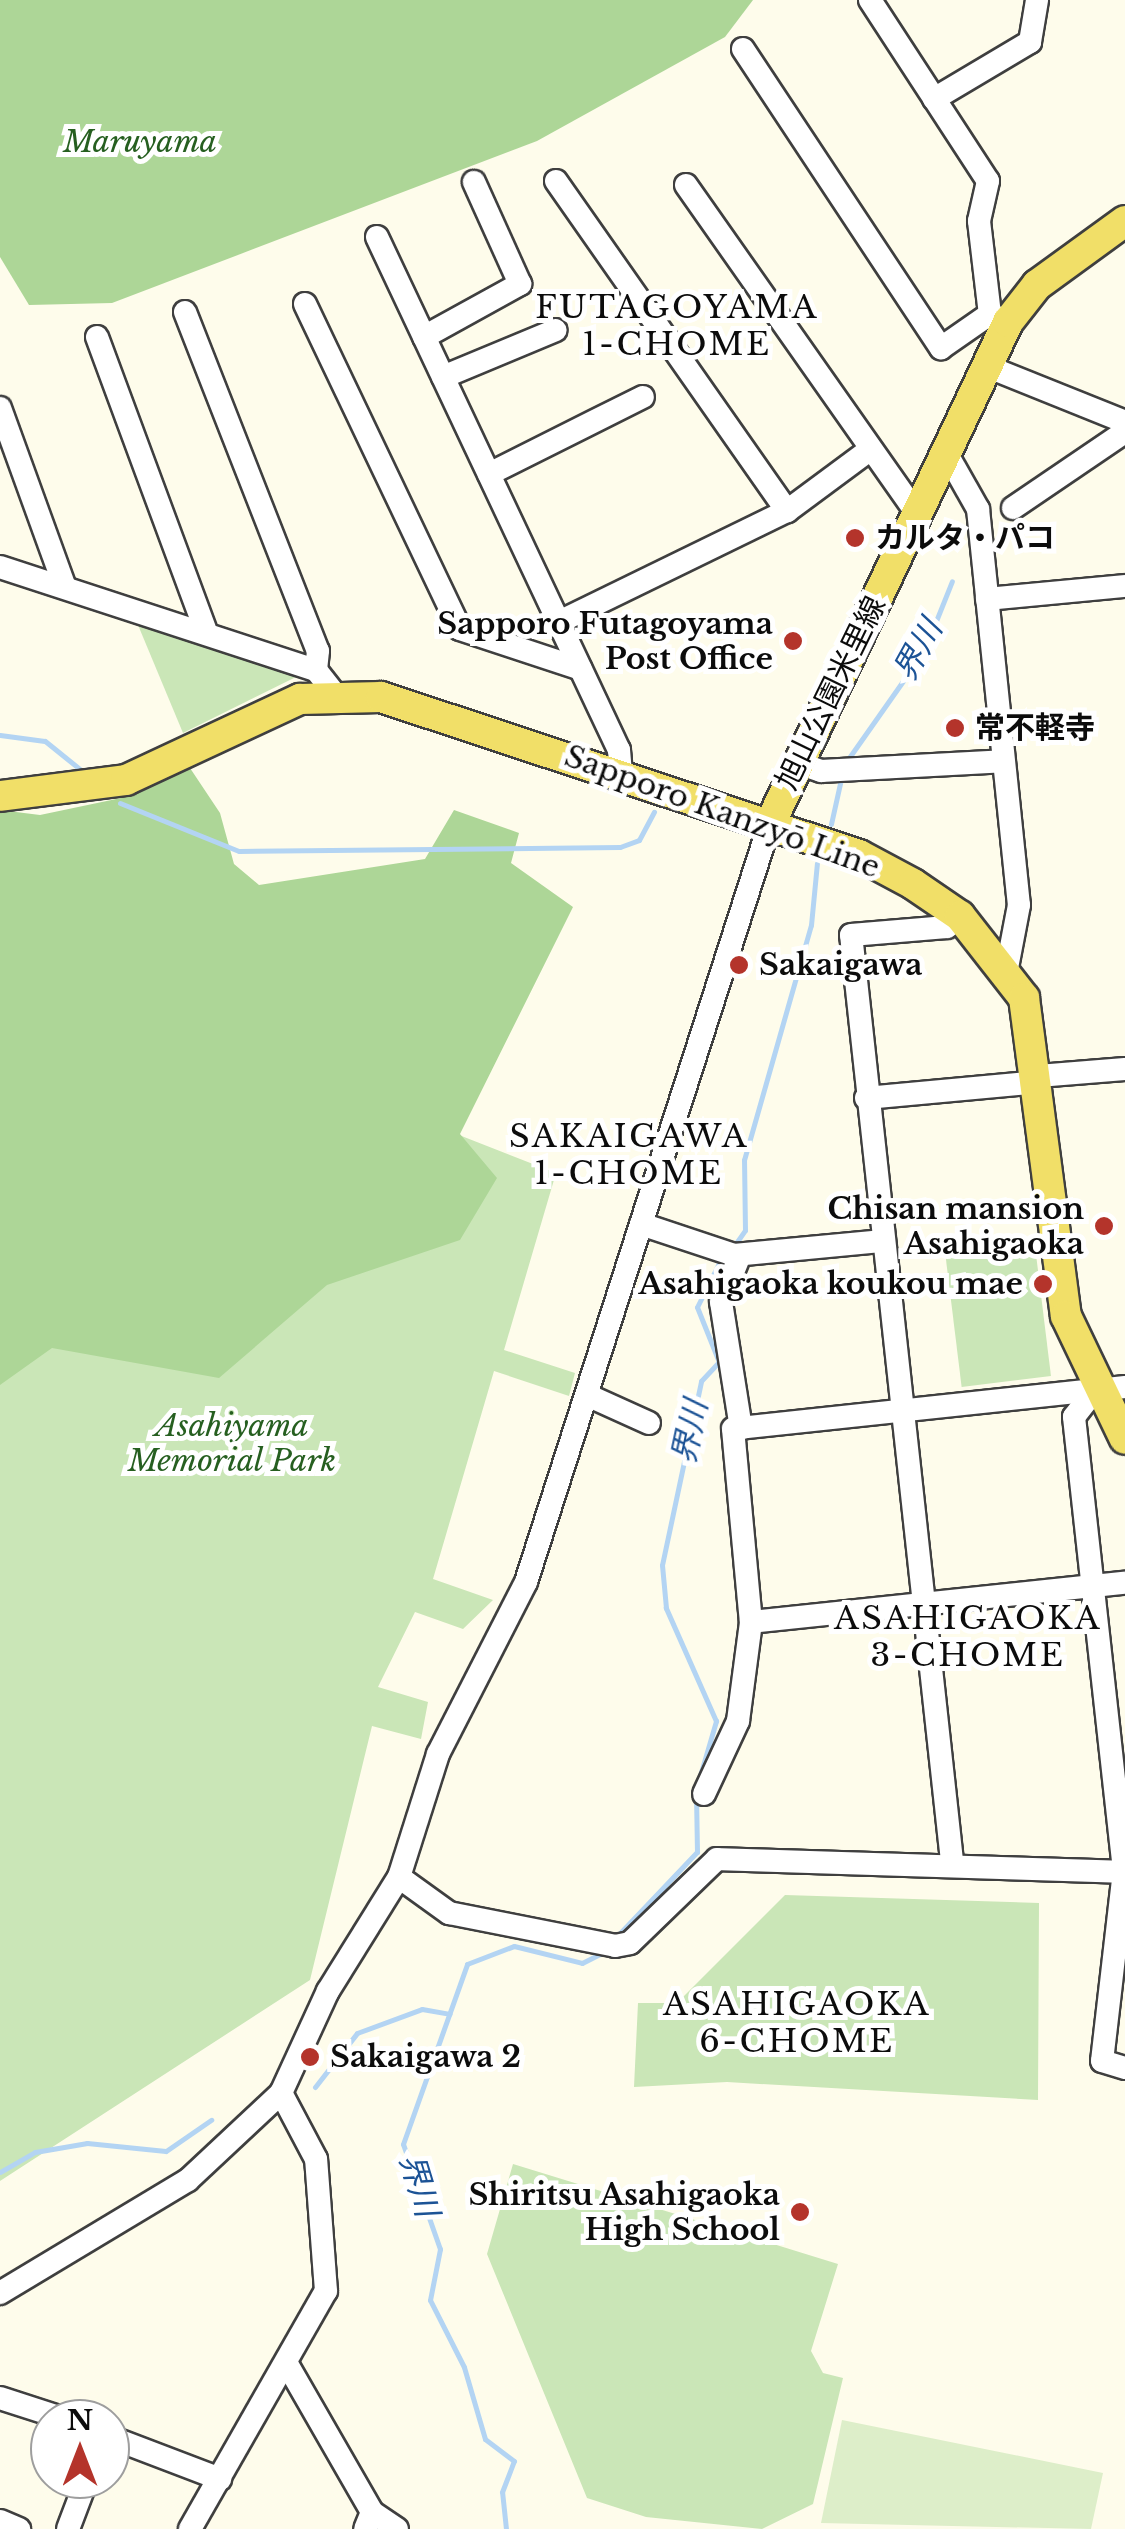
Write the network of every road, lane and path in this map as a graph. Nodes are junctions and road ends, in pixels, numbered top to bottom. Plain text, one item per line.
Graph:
1 (870, 0) edge
2 (1037, 0) edge
3 (743, 50) dead end
4 (934, 99) junction
5 (556, 180) dead end
6 (474, 182) dead end
7 (686, 185) dead end
8 (1125, 221) edge
9 (377, 237) dead end
10 (305, 304) dead end
11 (185, 312) dead end
12 (999, 318) junction
13 (556, 330) dead end
14 (424, 336) junction
15 (97, 338) dead end
16 (991, 368) junction
17 (443, 377) junction
18 (643, 396) dead end
19 (0, 408) edge
20 (1125, 422) edge
21 (1125, 432) edge
22 (868, 451) junction
23 (948, 456) junction
24 (489, 474) junction
25 (1013, 508) dead end
26 (787, 511) junction
27 (918, 514) junction
28 (0, 567) edge
29 (64, 585) junction
30 (1125, 586) edge
31 (987, 599) junction
32 (559, 622) junction
33 (205, 629) junction
34 (581, 670) junction
35 (325, 682) junction
36 (1003, 761) junction
37 (794, 762) junction
38 (621, 775) junction
39 (0, 796) edge
40 (769, 826) junction
41 (960, 916) junction
42 (1007, 968) junction
43 (1125, 1069) edge
44 (1038, 1079) junction
45 (866, 1098) junction
46 (641, 1224) junction
47 (882, 1242) junction
48 (740, 1254) junction
49 (1110, 1388) edge
50 (587, 1395) junction
51 (901, 1411) junction
52 (649, 1424) dead end
53 (740, 1428) junction
54 (1125, 1439) edge
55 (1125, 1583) edge
56 (1094, 1586) junction
57 (923, 1604) junction
58 (752, 1622) junction
59 (704, 1794) dead end
60 (952, 1861) junction
61 (1124, 1872) edge
62 (399, 1877) junction
63 (1125, 2068) edge
64 (282, 2093) junction
65 (0, 2293) edge
66 (287, 2364) junction
67 (0, 2398) edge
68 (30, 2408) edge
69 (130, 2444) edge
70 (220, 2478) junction
71 (79, 2499) edge
72 (0, 2520) edge
73 (368, 2521) edge
74 (19, 2529) edge
75 (68, 2529) edge
76 (190, 2529) edge
77 (396, 2529) edge

1 - 4 street
2 - 4 street
3 - 12 street
4 - 12 street
5 - 26 street
6 - 14 street
7 - 22 street
8 - 12 main road, 旭山公園米里線
9 - 14 street
10 - 34 street
11 - 35 street
12 - 16 main road, 旭山公園米里線
13 - 17 street
14 - 17 street
15 - 33 street
16 - 20 street
16 - 23 main road, 旭山公園米里線
17 - 24 street
18 - 24 street
19 - 29 street
21 - 25 street
22 - 26 street
22 - 27 street
23 - 27 main road, 旭山公園米里線
23 - 31 street
24 - 32 street
26 - 32 street
27 - 37 main road, 旭山公園米里線
28 - 29 street
29 - 33 street
30 - 31 street
31 - 36 street
32 - 34 street
33 - 35 street
34 - 38 street
35 - 38 main road, Sapporo Kanzyō Line
35 - 39 main road, Sapporo Kanzyō Line
36 - 37 street
36 - 42 street
37 - 40 main road, 旭山公園米里線
38 - 40 main road, Sapporo Kanzyō Line
40 - 41 main road, Sapporo Kanzyō Line
40 - 46 street
41 - 42 main road, Sapporo Kanzyō Line
41 - 45 street
42 - 44 main road, Sapporo Kanzyō Line
43 - 44 street
44 - 45 street
44 - 49 main road, Sapporo Kanzyō Line
45 - 47 street
46 - 48 street
46 - 50 street
47 - 48 street
47 - 51 street
48 - 53 street
49 - 51 street
49 - 54 main road, Sapporo Kanzyō Line
49 - 56 street
50 - 52 street
50 - 62 street
51 - 53 street
51 - 57 street
53 - 58 street
55 - 56 street
56 - 57 street
56 - 61 street
57 - 58 street
57 - 60 street
58 - 59 street
60 - 61 street
60 - 62 street
61 - 63 street
62 - 64 street
64 - 65 street
64 - 66 street
66 - 70 street
66 - 73 street
67 - 68 street
69 - 70 street
70 - 76 street
71 - 75 street
72 - 74 street
73 - 77 street

